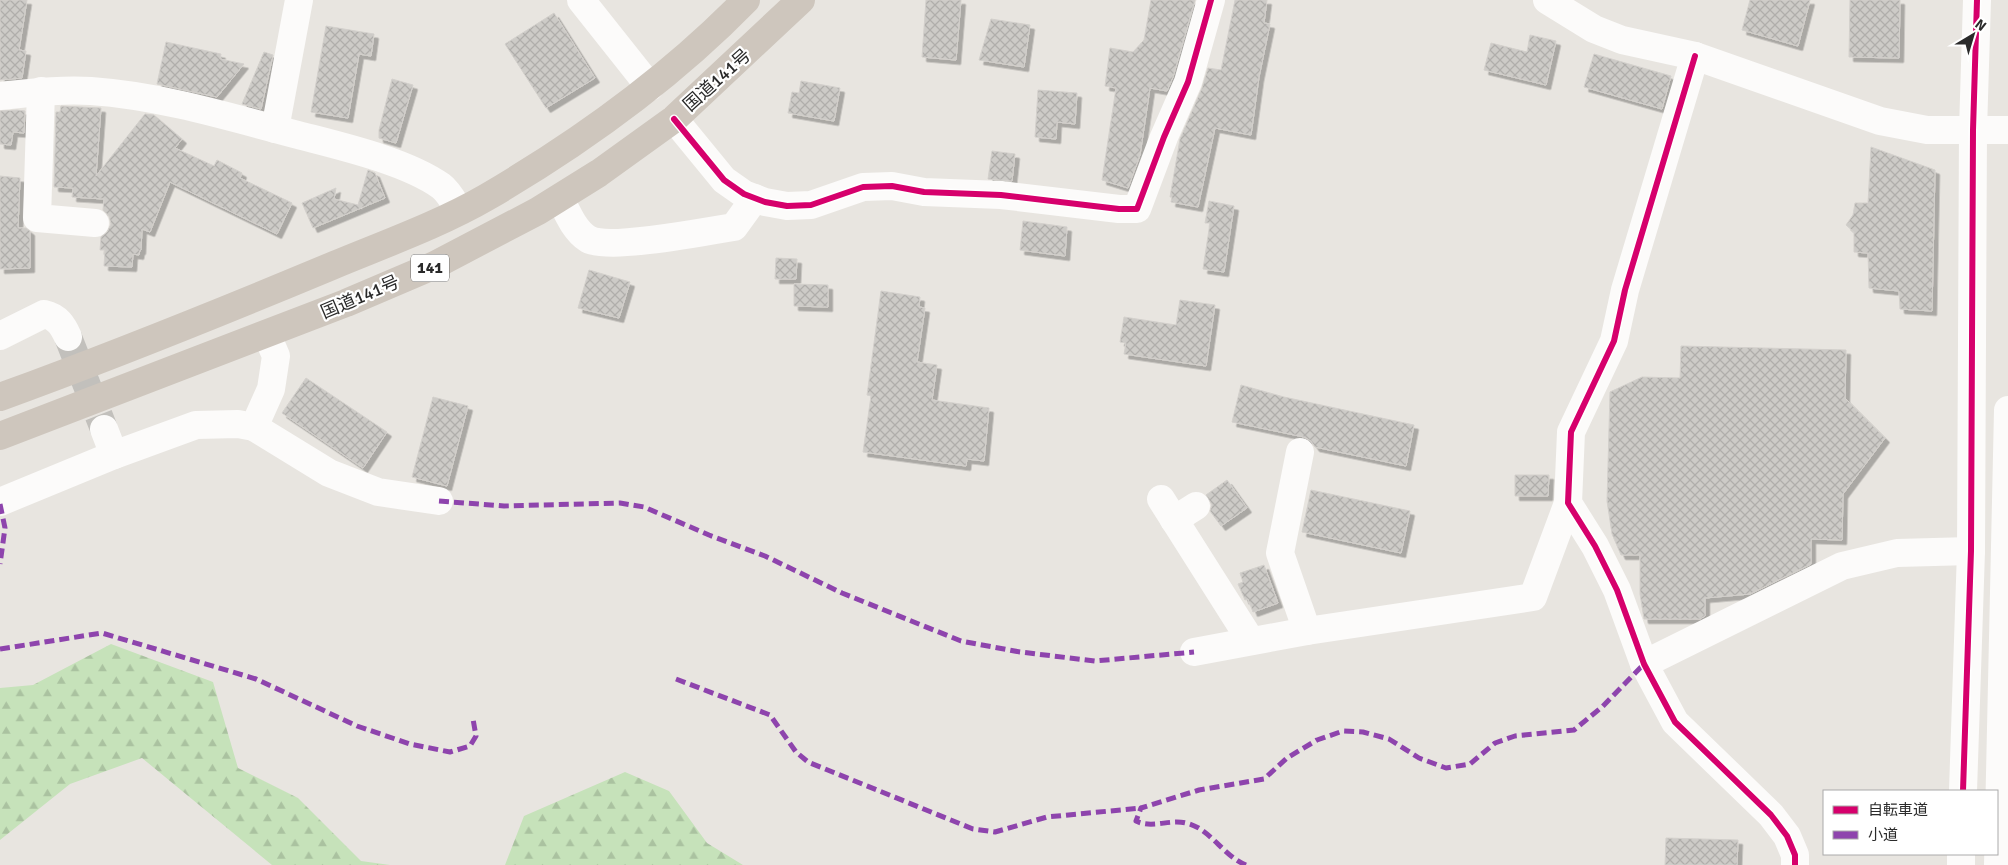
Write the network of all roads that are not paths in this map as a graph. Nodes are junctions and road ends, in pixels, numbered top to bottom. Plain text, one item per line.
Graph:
1 (299, 0) edge
2 (581, 0) edge
3 (746, 0) edge
4 (801, 0) edge
5 (1211, 0) edge
6 (1547, 0) edge
7 (1977, 0) edge
8 (1695, 56) junction
9 (650, 87) junction
10 (41, 91) junction
11 (0, 96) edge
12 (674, 119) junction
13 (275, 128) junction
14 (1973, 130) junction
15 (2008, 130) edge
16 (560, 198) junction
17 (755, 198) junction
18 (459, 210) junction
19 (95, 223) dead end
20 (267, 335) junction
21 (0, 336) edge
22 (68, 337) tunnel mouth
23 (0, 397) edge
24 (2008, 410) edge
25 (254, 427) junction
26 (104, 429) tunnel mouth
27 (0, 436) edge
28 (1300, 452) dead end
29 (114, 455) junction
30 (0, 502) edge
31 (438, 502) dead end
32 (1568, 503) junction
33 (1177, 508) dead end
34 (1971, 550) junction
35 (2006, 559) edge
36 (1307, 630) junction
37 (1251, 641) junction
38 (1194, 652) dead end
39 (1644, 664) junction
40 (1963, 790) edge
41 (1795, 865) edge
42 (1998, 865) edge

1 - 13 street
2 - 9 street
3 - 9 highway, 国道141号 / 141
4 - 12 highway, 国道141号 / 141
5 - 17 street
6 - 8 street
7 - 14 street
8 - 14 street
8 - 32 street
9 - 18 highway, 国道141号 / 141
10 - 11 street
10 - 13 street
10 - 19 street
12 - 16 highway, 国道141号 / 141
12 - 17 street
13 - 18 street
14 - 15 street
14 - 34 street
16 - 17 street
16 - 20 highway, 国道141号 / 141
18 - 23 highway, 国道141号 / 141
20 - 25 street
20 - 27 highway, 国道141号 / 141
21 - 22 street
24 - 35 street
25 - 29 street
25 - 31 street
26 - 29 street
28 - 36 street
29 - 30 street
32 - 36 street
32 - 39 street
33 - 37 street
34 - 39 street
34 - 40 street
35 - 42 street
36 - 37 street
37 - 38 street
39 - 41 street

